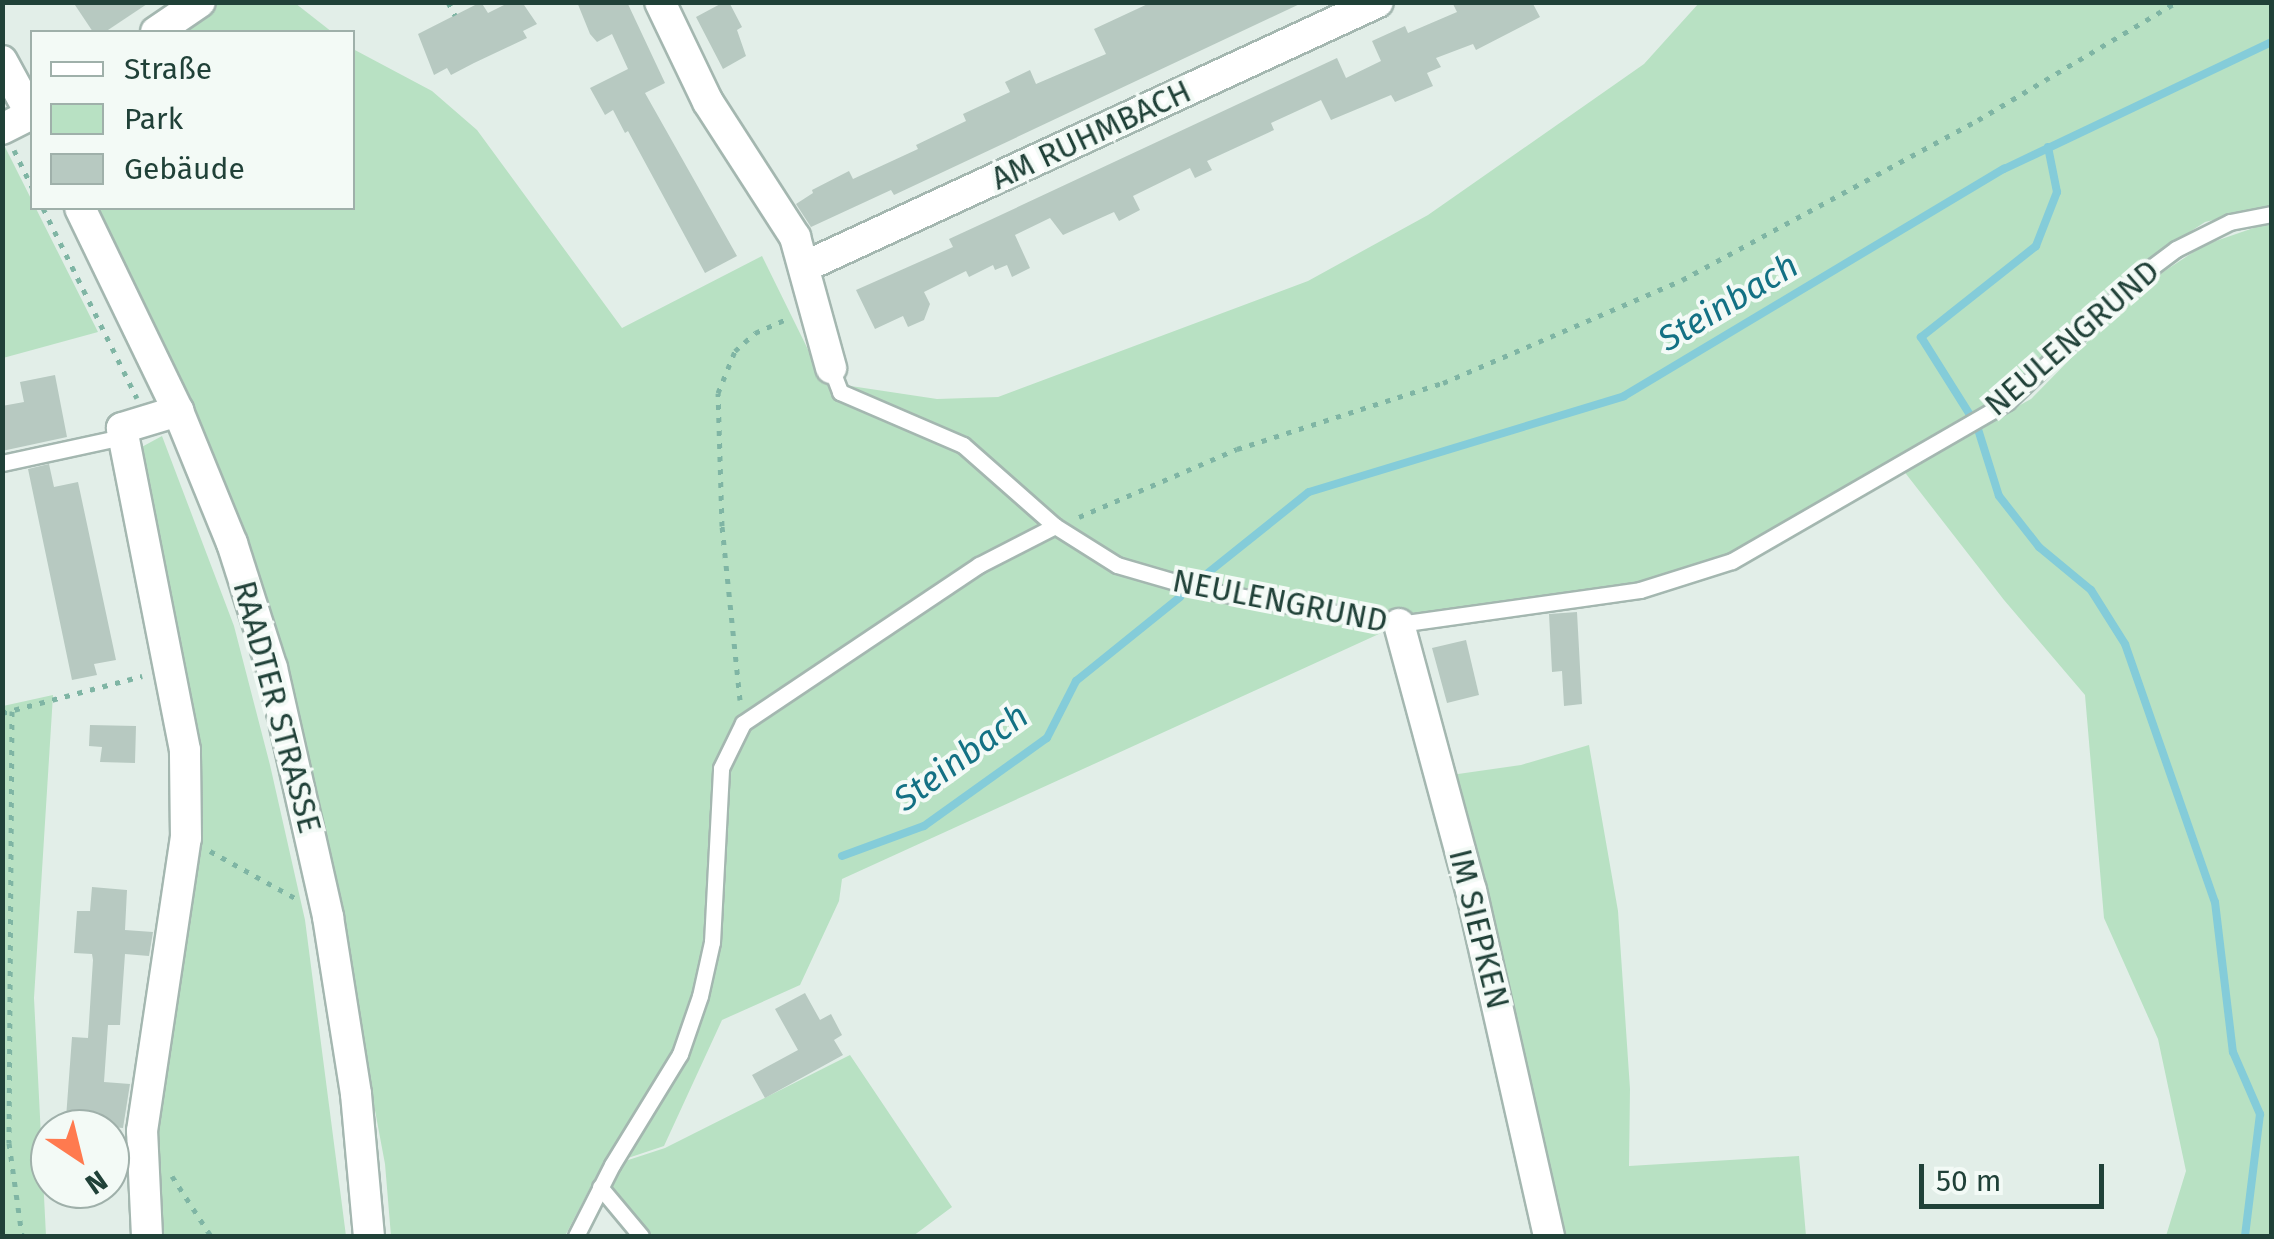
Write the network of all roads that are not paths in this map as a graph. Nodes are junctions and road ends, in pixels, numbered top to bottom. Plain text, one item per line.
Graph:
1 (200, 2) edge
2 (660, 2) edge
3 (1378, 2) edge
4 (159, 30) edge
5 (2, 61) edge
6 (21, 120) edge
7 (81, 210) edge
8 (2272, 214) edge
9 (804, 267) junction
10 (831, 368) joint
11 (178, 411) junction
12 (135, 428) junction
13 (2, 462) edge
14 (1056, 526) junction
15 (1400, 624) junction
16 (600, 1188) junction
17 (147, 1236) edge
18 (369, 1236) edge
19 (576, 1236) edge
20 (642, 1236) edge
21 (1549, 1236) edge

1 - 4 street
2 - 9 street, NEULENGRUND
3 - 9 street, AM RUHMBACH
5 - 6 street
7 - 11 street, RAADTER STRASSE
8 - 15 lane, NEULENGRUND
9 - 10 street, NEULENGRUND
10 - 14 lane, NEULENGRUND
11 - 12 street
11 - 18 street, RAADTER STRASSE
12 - 13 lane
12 - 17 street
14 - 15 lane, NEULENGRUND
14 - 16 lane
15 - 21 street, IM SIEPKEN
16 - 19 lane
16 - 20 lane

